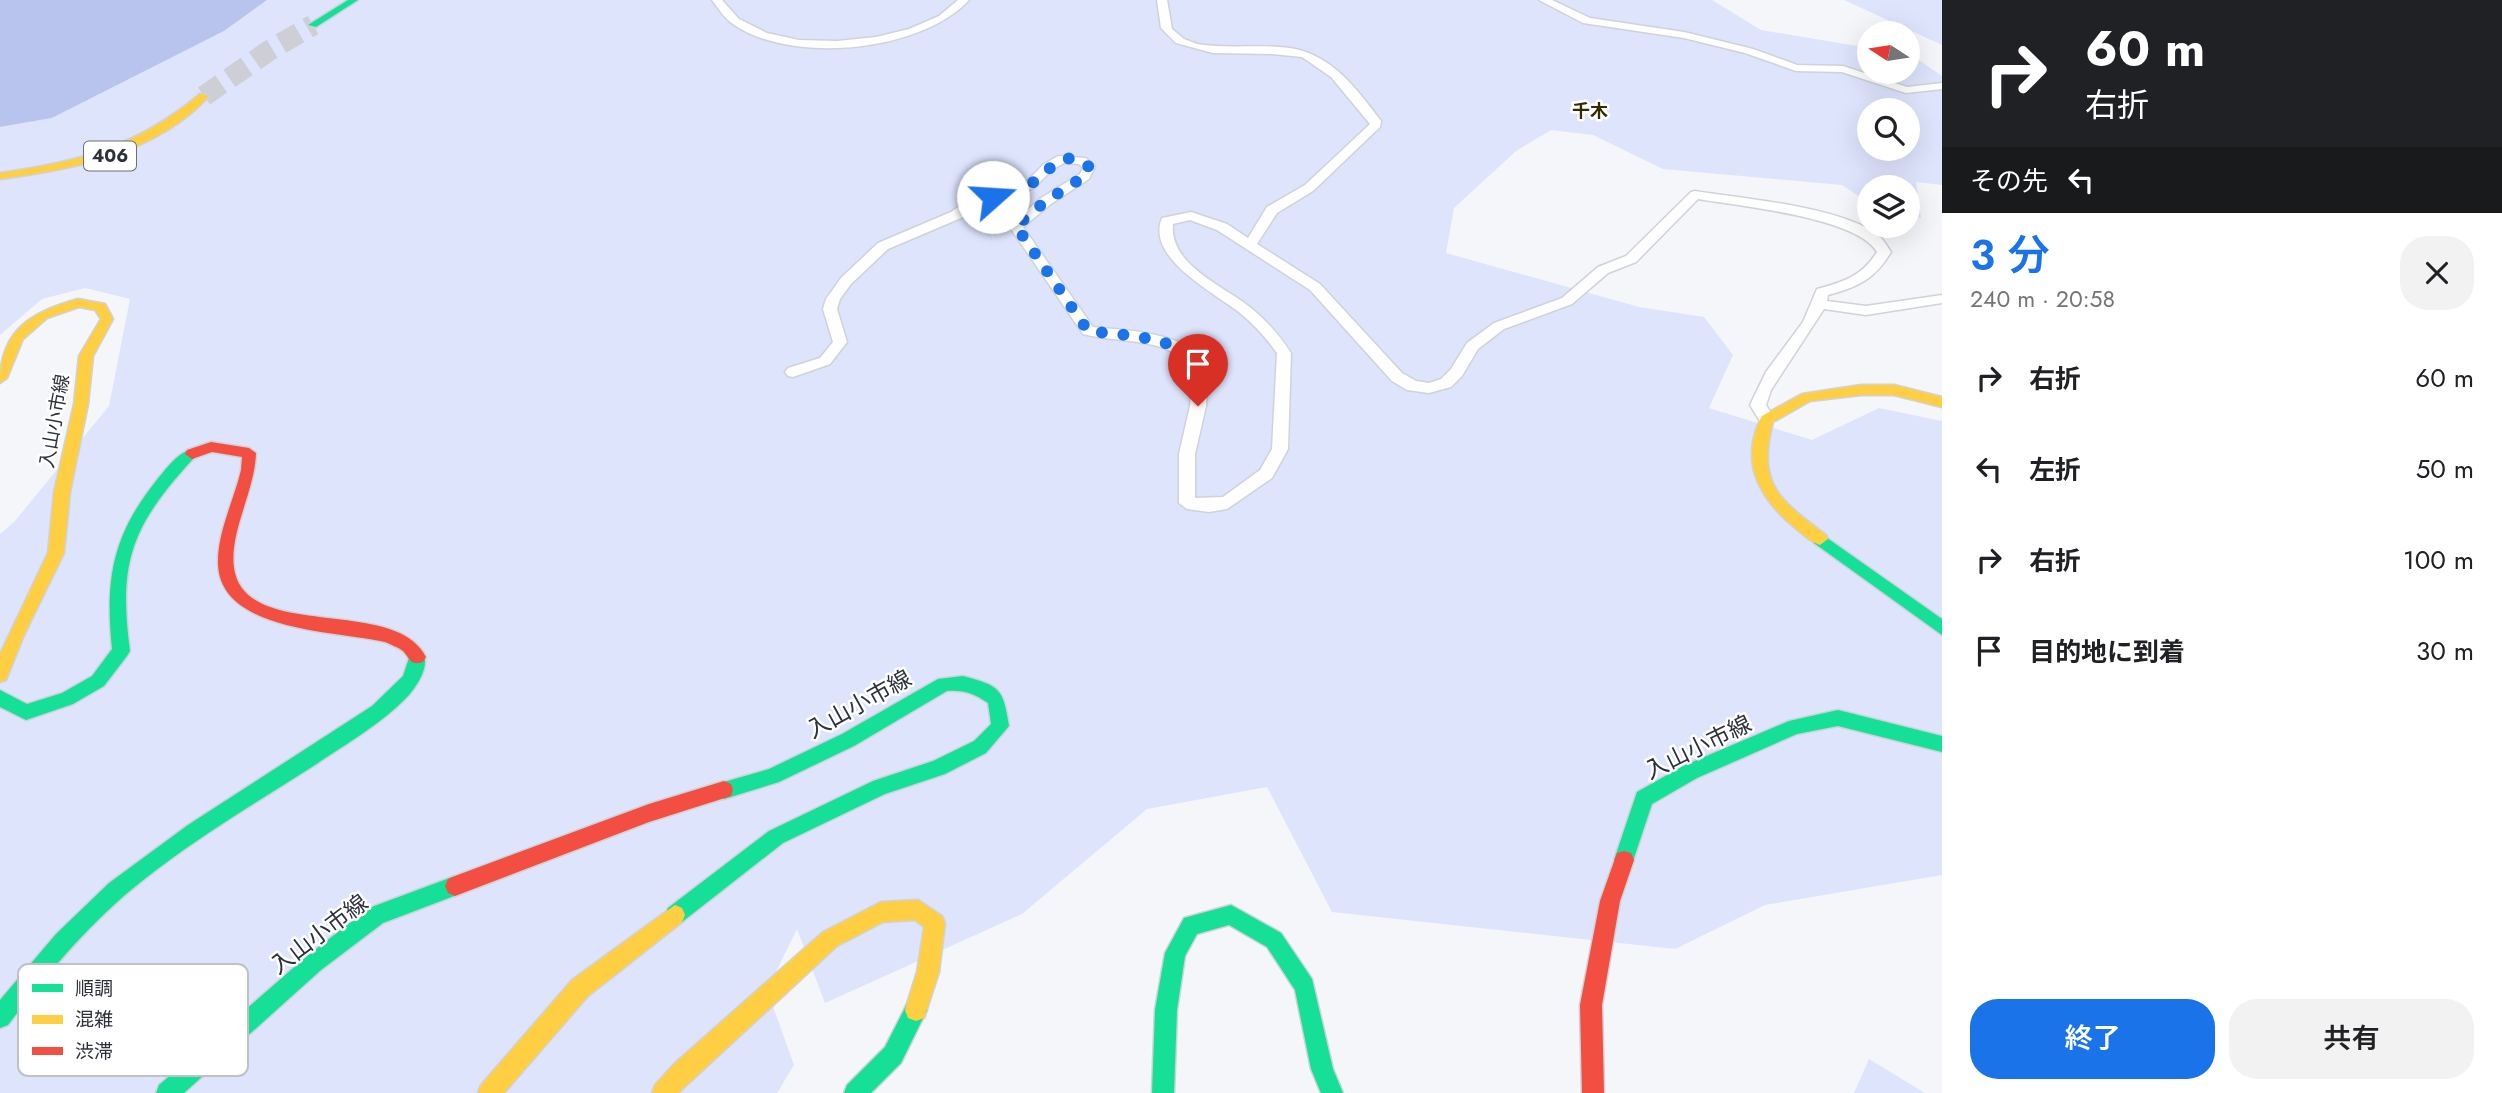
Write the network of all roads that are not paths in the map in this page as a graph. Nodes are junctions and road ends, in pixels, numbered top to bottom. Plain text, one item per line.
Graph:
1 (354, 0) edge
2 (717, 0) edge
3 (964, 0) edge
4 (1162, 0) edge
5 (1544, 0) edge
6 (313, 25) tunnel mouth
7 (1942, 86) edge
8 (204, 96) tunnel mouth
9 (0, 176) edge
10 (1248, 246) junction
11 (1942, 299) edge
12 (1820, 304) junction
13 (793, 372) dead end
14 (0, 378) edge
15 (1942, 402) edge
16 (1767, 419) junction
17 (1942, 628) edge
18 (0, 675) edge
19 (0, 698) edge
20 (1942, 744) edge
21 (40, 964) edge
22 (18, 993) edge
23 (0, 1017) edge
24 (248, 1021) edge
25 (186, 1076) edge
26 (167, 1093) edge
27 (489, 1093) edge
28 (663, 1093) edge
29 (855, 1093) edge
30 (1163, 1093) edge
31 (1332, 1093) edge
32 (1592, 1093) edge

1 - 6 main road
2 - 3 street
4 - 10 street
5 - 7 street
8 - 9 main road, 406
10 - 12 street
10 - 13 street
11 - 12 street
12 - 16 street
14 - 18 main road, 入山小市線
15 - 16 main road
16 - 17 main road
19 - 21 main road
20 - 32 main road, 入山小市線
22 - 23 main road
24 - 27 main road, 入山小市線
25 - 26 main road, 入山小市線
28 - 29 main road
30 - 31 main road

